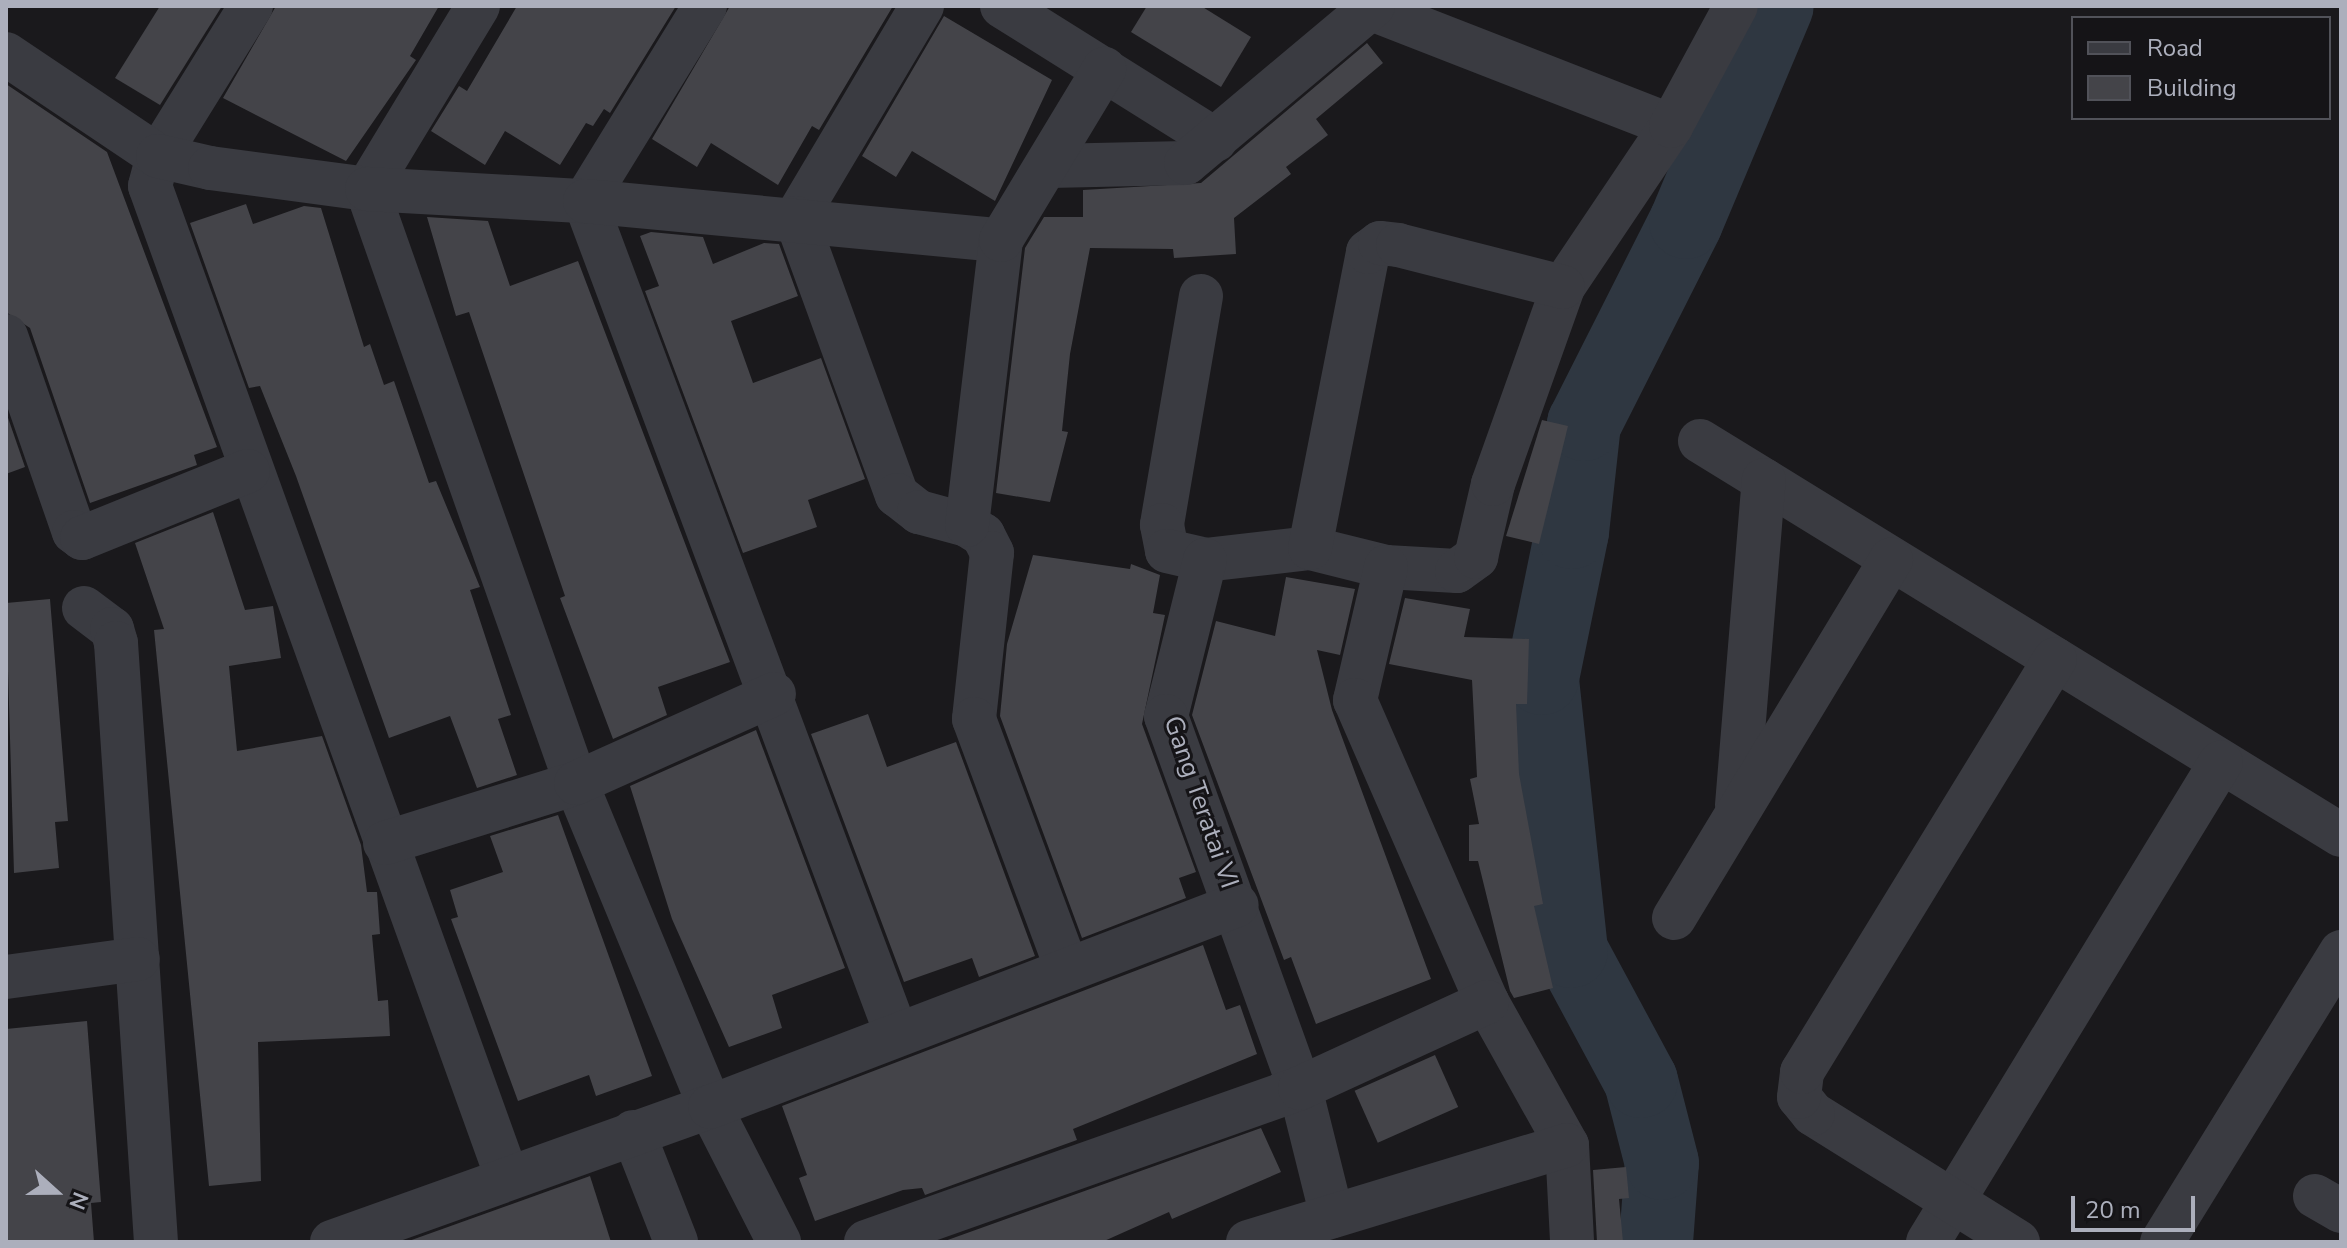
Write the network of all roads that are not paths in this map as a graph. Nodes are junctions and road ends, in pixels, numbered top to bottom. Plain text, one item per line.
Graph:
1 (251, 6) edge
2 (478, 6) edge
3 (705, 6) edge
4 (922, 6) edge
5 (1002, 6) edge
6 (1736, 6) edge
7 (1369, 7) edge
8 (6, 54) edge
9 (1104, 69) junction
10 (1671, 126) junction
11 (1216, 140) junction
12 (158, 156) junction
13 (1049, 166) junction
14 (367, 189) junction
15 (585, 201) junction
16 (796, 218) junction
17 (1001, 240) junction
18 (1563, 287) junction
19 (1201, 296) dead end
20 (6, 336) edge
21 (1700, 441) dead end
22 (248, 471) junction
23 (1764, 480) junction
24 (967, 525) junction
25 (1310, 548) junction
26 (1891, 559) junction
27 (1205, 560) junction
28 (1386, 567) junction
29 (84, 608) dead end
30 (2055, 659) junction
31 (774, 694) junction
32 (2221, 762) junction
33 (576, 783) junction
34 (1736, 814) junction
35 (2341, 835) edge
36 (385, 843) junction
37 (1237, 905) junction
38 (1674, 918) dead end
39 (2341, 952) edge
40 (138, 959) junction
41 (1066, 966) junction
42 (6, 977) edge
43 (1487, 1002) junction
44 (896, 1033) junction
45 (1300, 1088) junction
46 (710, 1107) junction
47 (633, 1132) junction
48 (1567, 1145) junction
49 (507, 1177) junction
50 (1953, 1202) junction
51 (1332, 1216) junction
52 (156, 1242) edge
53 (332, 1242) edge
54 (676, 1242) edge
55 (779, 1242) edge
56 (866, 1242) edge
57 (1248, 1242) edge
58 (1572, 1242) edge
59 (1928, 1242) edge
60 (2018, 1242) edge
61 (2162, 1242) edge

1 - 12 street
2 - 14 street
3 - 15 street
4 - 16 street
5 - 9 street
6 - 10 street
7 - 10 street
7 - 11 street
8 - 12 street
9 - 11 street
9 - 13 street
10 - 18 street
11 - 13 street
12 - 14 street
12 - 22 street
13 - 17 street
14 - 15 street
14 - 33 street
15 - 16 street
15 - 31 street
16 - 17 street
16 - 24 street
17 - 24 street
18 - 25 street
18 - 28 street
19 - 27 street
20 - 22 street
21 - 23 street
22 - 36 street
23 - 26 street
23 - 34 street
24 - 41 street
25 - 27 street
25 - 28 street
26 - 30 street
26 - 34 street
27 - 37 street, Gang Teratai VI
28 - 43 street
29 - 40 street
30 - 32 street
30 - 50 street
31 - 33 street
31 - 44 street
32 - 35 street
32 - 50 street
33 - 36 street
33 - 46 street
34 - 38 street
36 - 49 street
37 - 41 street
37 - 45 street, Gang Teratai VI
39 - 61 street
40 - 42 street
40 - 52 street
41 - 44 street
43 - 45 street
43 - 48 street
44 - 46 street
45 - 51 street, Gang Teratai VI
45 - 56 street
46 - 47 street
46 - 55 street
47 - 49 street
47 - 54 street
48 - 51 street
48 - 58 street
49 - 53 street
50 - 59 street
50 - 60 street
51 - 57 street

